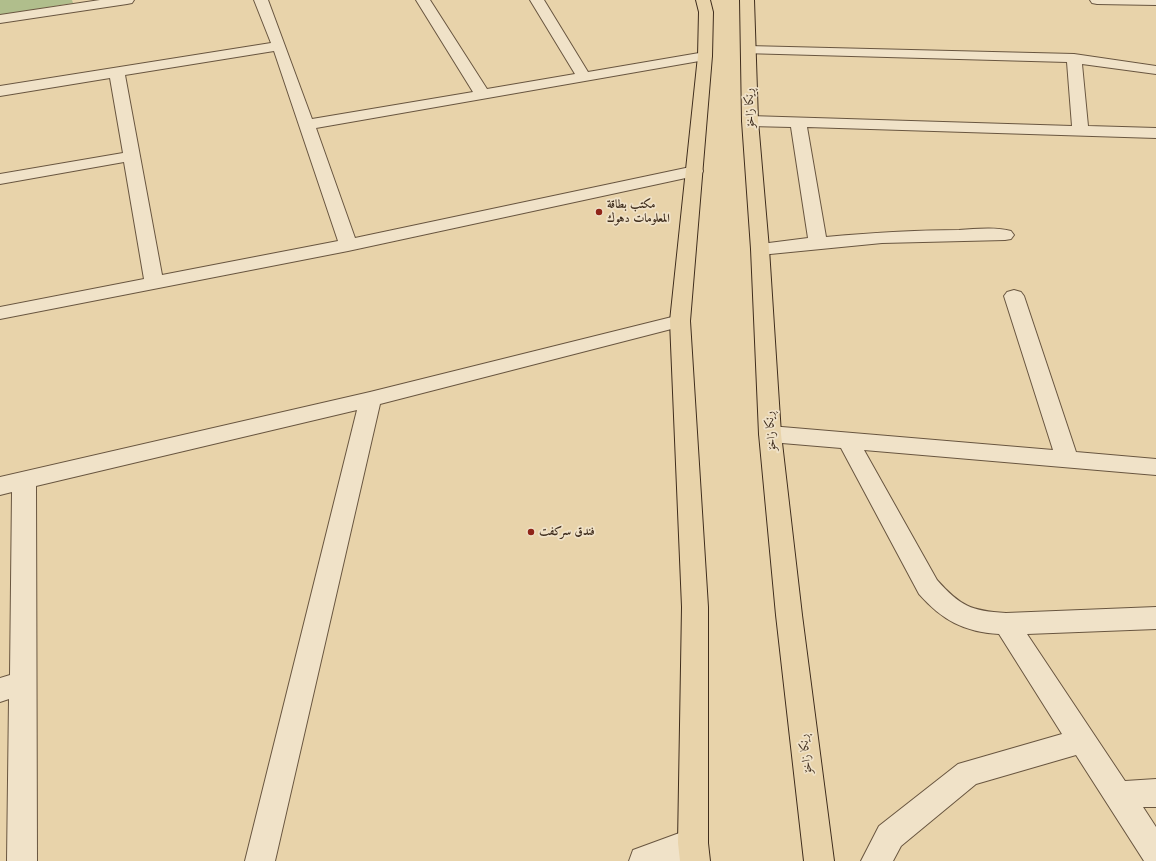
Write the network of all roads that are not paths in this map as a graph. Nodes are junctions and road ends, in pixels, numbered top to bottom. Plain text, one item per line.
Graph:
1 (127, 0) edge
2 (261, 0) edge
3 (423, 0) edge
4 (537, 0) edge
5 (703, 0) edge
6 (747, 0) edge
7 (1098, 0) edge
8 (1156, 1) edge
9 (98, 2) edge
10 (0, 19) edge
11 (279, 46) junction
12 (748, 50) junction
13 (705, 56) junction
14 (1074, 58) junction
15 (1156, 70) edge
16 (117, 72) junction
17 (584, 77) junction
18 (0, 91) edge
19 (482, 94) junction
20 (750, 120) junction
21 (798, 122) junction
22 (306, 125) junction
23 (1080, 130) junction
24 (1156, 133) edge
25 (132, 156) junction
26 (695, 171) junction
27 (0, 179) edge
28 (1005, 235) dead end
29 (818, 242) junction
30 (348, 245) junction
31 (760, 249) junction
32 (154, 283) junction
33 (1014, 296) dead end
34 (0, 313) edge
35 (680, 320) junction
36 (370, 399) junction
37 (770, 434) junction
38 (848, 441) junction
39 (1067, 459) junction
40 (1156, 467) edge
41 (12, 483) edge
42 (1156, 618) edge
43 (1006, 624) junction
44 (11, 687) edge
45 (1082, 741) junction
46 (1156, 793) edge
47 (1118, 795) junction
48 (694, 852) edge
49 (1156, 853) edge
50 (22, 861) edge
51 (260, 861) edge
52 (644, 861) edge
53 (819, 861) edge
54 (876, 861) edge

1 - 9 street
2 - 11 street
3 - 19 street
4 - 17 street
5 - 13 highway
6 - 12 highway, ڕێکا زاخۆ
7 - 8 street
9 - 10 street
11 - 16 street
11 - 22 street
12 - 14 street
12 - 20 highway, ڕێکا زاخۆ
13 - 17 street
13 - 26 highway
14 - 15 street
14 - 23 street
16 - 18 street
16 - 25 street
17 - 19 street
19 - 22 street
20 - 21 street
20 - 31 highway, ڕێکا زاخۆ
21 - 23 street
21 - 29 street
22 - 30 street
23 - 24 street
25 - 27 street
25 - 32 street
26 - 30 street
26 - 35 highway
28 - 29 street
29 - 31 street
30 - 32 street
31 - 37 highway, ڕێکا زاخۆ
32 - 34 street
33 - 39 street
35 - 36 street
35 - 48 highway
36 - 41 street
36 - 51 street
37 - 38 street
37 - 53 highway, ڕێکا زاخۆ
38 - 39 street
38 - 43 street
39 - 40 street
41 - 44 street
42 - 43 street
43 - 45 street
44 - 50 street
45 - 47 street
45 - 54 street
46 - 47 street
47 - 49 street
48 - 52 street

